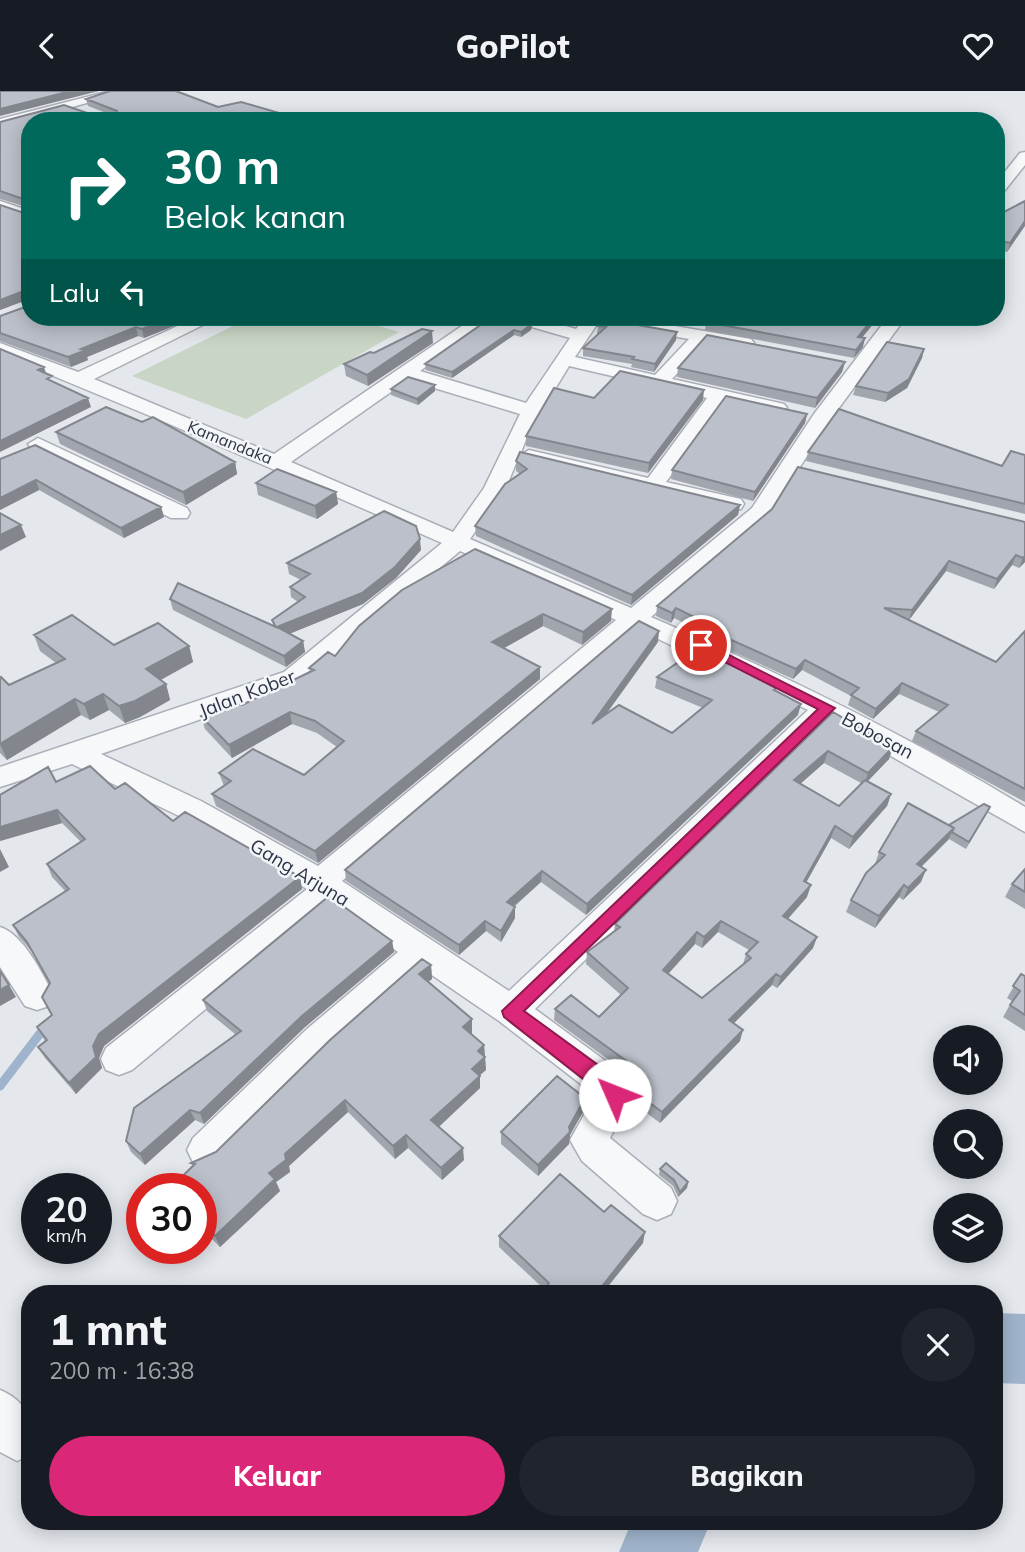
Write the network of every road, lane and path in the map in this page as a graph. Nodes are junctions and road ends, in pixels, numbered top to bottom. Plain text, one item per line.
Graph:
1 (118, 92) edge
2 (64, 105) junction
3 (39, 112) edge
4 (84, 112) edge
5 (21, 117) edge
6 (0, 123) edge
7 (1025, 156) edge
8 (1005, 181) edge
9 (0, 205) edge
10 (21, 217) edge
11 (192, 326) edge
12 (473, 326) edge
13 (547, 326) edge
14 (587, 326) edge
15 (701, 326) edge
16 (708, 326) edge
17 (882, 326) edge
18 (580, 336) junction
19 (758, 346) edge
20 (0, 348) edge
21 (565, 360) junction
22 (406, 373) junction
23 (77, 380) junction
24 (660, 381) junction
25 (720, 394) junction
26 (126, 400) junction
27 (104, 411) edge
28 (531, 411) junction
29 (821, 418) junction
30 (60, 433) edge
31 (512, 452) junction
32 (278, 461) junction
33 (790, 465) junction
34 (816, 472) edge
35 (654, 484) junction
36 (760, 512) junction
37 (179, 513) dead end
38 (457, 542) junction
39 (633, 617) junction
40 (827, 708) junction
41 (76, 754) junction
42 (0, 777) edge
43 (1025, 821) edge
44 (324, 885) junction
45 (0, 940) edge
46 (422, 950) junction
47 (37, 996) dead end
48 (511, 1011) junction
49 (119, 1059) dead end
50 (206, 1150) dead end
51 (657, 1201) dead end

1 - 2 street
2 - 3 street
2 - 4 street
5 - 6 street
7 - 8 street
9 - 10 street
11 - 23 street
12 - 22 street
13 - 18 street
14 - 18 street, Jalan Kober
15 - 24 street
16 - 19 street
17 - 29 street
18 - 21 street, Jalan Kober
20 - 23 street, Kamandaka
21 - 24 street
21 - 28 street, Jalan Kober
22 - 28 street
22 - 32 street
23 - 26 street, Kamandaka
24 - 25 street
25 - 29 street
25 - 35 street
26 - 27 street
26 - 32 street, Kamandaka
28 - 31 street, Jalan Kober
29 - 33 street
30 - 37 street
31 - 35 street
31 - 38 street, Jalan Kober
32 - 38 street, Kamandaka
33 - 34 street
33 - 36 street
35 - 36 street
36 - 39 street
38 - 39 street, Bobosan
38 - 41 street, Jalan Kober
39 - 40 street, Bobosan
39 - 44 street
40 - 43 street, Bobosan
40 - 48 street
41 - 42 street, Jalan Kober
41 - 44 street, Gang Arjuna
44 - 46 street, Gang Arjuna
44 - 49 street
45 - 47 street
46 - 48 street, Gang Arjuna
46 - 50 street
48 - 51 street, Gang Arjuna

